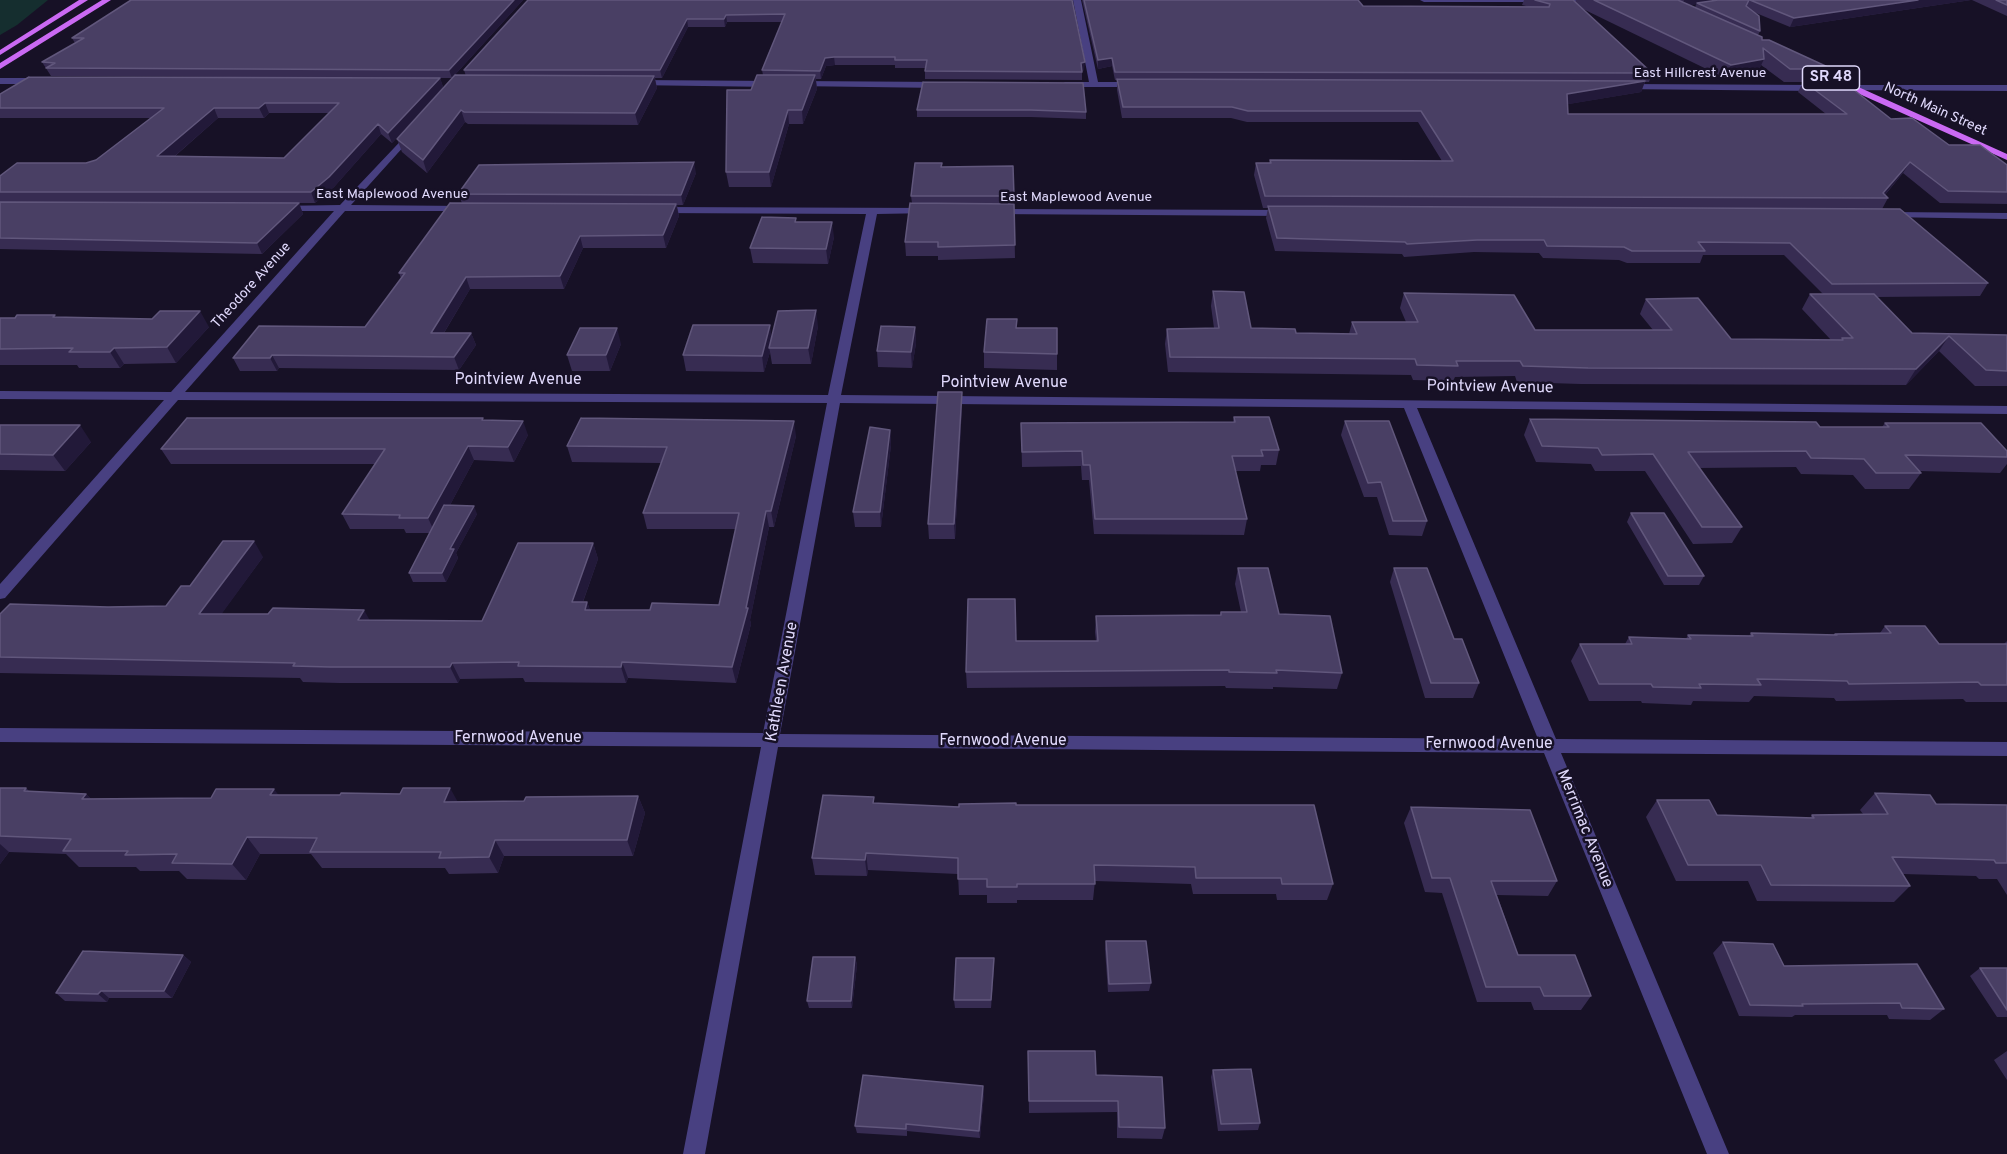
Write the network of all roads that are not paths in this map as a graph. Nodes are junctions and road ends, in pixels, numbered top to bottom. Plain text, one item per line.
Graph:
1 (84, 0) edge
2 (107, 0) edge
3 (1077, 0) edge
4 (1424, 0) edge
5 (1457, 0) edge
6 (1610, 0) edge
7 (0, 52) edge
8 (1798, 64) edge
9 (0, 67) edge
10 (0, 81) edge
11 (48, 81) edge
12 (631, 83) edge
13 (957, 85) edge
14 (1060, 85) edge
15 (1094, 85) junction
16 (1142, 85) edge
17 (1617, 87) edge
18 (1853, 88) junction
19 (2007, 88) edge
20 (418, 125) edge
21 (2007, 157) edge
22 (272, 208) edge
23 (343, 209) junction
24 (472, 209) edge
25 (649, 210) edge
26 (872, 211) junction
27 (944, 211) edge
28 (979, 212) edge
29 (1301, 213) edge
30 (1884, 215) edge
31 (2007, 216) edge
32 (0, 395) edge
33 (175, 396) junction
34 (834, 399) junction
35 (1409, 404) junction
36 (2007, 410) edge
37 (0, 594) edge
38 (0, 735) edge
39 (772, 741) junction
40 (1550, 745) junction
41 (2007, 749) edge
42 (694, 1154) edge
43 (1718, 1154) edge

1 - 7 main road
2 - 9 main road
3 - 15 street
4 - 5 street
5 - 6 street
8 - 18 main road, North Main Street / SR 48
10 - 11 street
12 - 13 street
14 - 15 street
15 - 16 street
17 - 18 street, East Hillcrest Avenue
18 - 19 street, East Hillcrest Avenue
18 - 21 main road, North Main Street / SR 48
20 - 23 street, Theodore Avenue
22 - 23 street, East Maplewood Avenue
23 - 24 street, East Maplewood Avenue
23 - 33 street, Theodore Avenue
25 - 26 street
26 - 27 street
26 - 34 street, Kathleen Avenue
28 - 29 street, East Maplewood Avenue
30 - 31 street
32 - 33 street, Pointview Avenue
33 - 34 street, Pointview Avenue
33 - 37 street, Theodore Avenue
34 - 35 street, Pointview Avenue
34 - 39 street, Kathleen Avenue
35 - 36 street, Pointview Avenue
35 - 40 street, Merrimac Avenue
38 - 39 street, Fernwood Avenue
39 - 40 street, Fernwood Avenue
39 - 42 street, Kathleen Avenue
40 - 41 street, Fernwood Avenue
40 - 43 street, Merrimac Avenue

